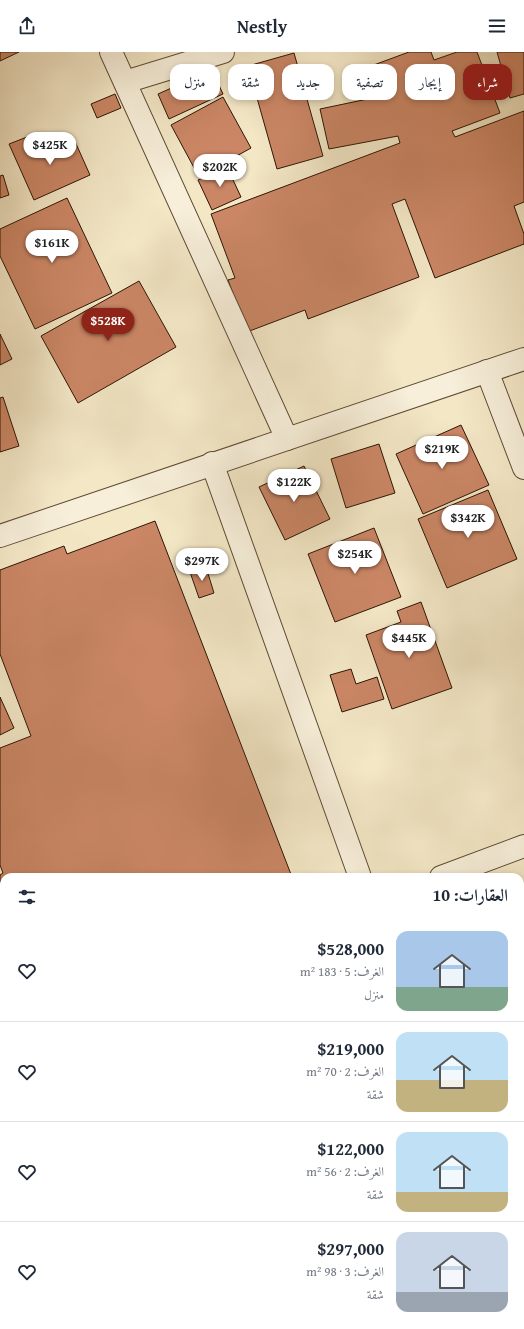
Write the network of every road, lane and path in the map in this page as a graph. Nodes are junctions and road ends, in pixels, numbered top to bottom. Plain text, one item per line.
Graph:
1 (111, 52) edge
2 (223, 52) edge
3 (125, 82) junction
4 (524, 358) edge
5 (487, 371) junction
6 (287, 439) junction
7 (212, 463) junction
8 (524, 468) edge
9 (0, 536) edge
10 (524, 846) edge
11 (359, 873) edge
12 (453, 873) edge

1 - 3 street
2 - 3 street
3 - 6 street
4 - 5 street
5 - 6 street
5 - 8 street
6 - 7 street
7 - 9 street
7 - 11 street
10 - 12 street

